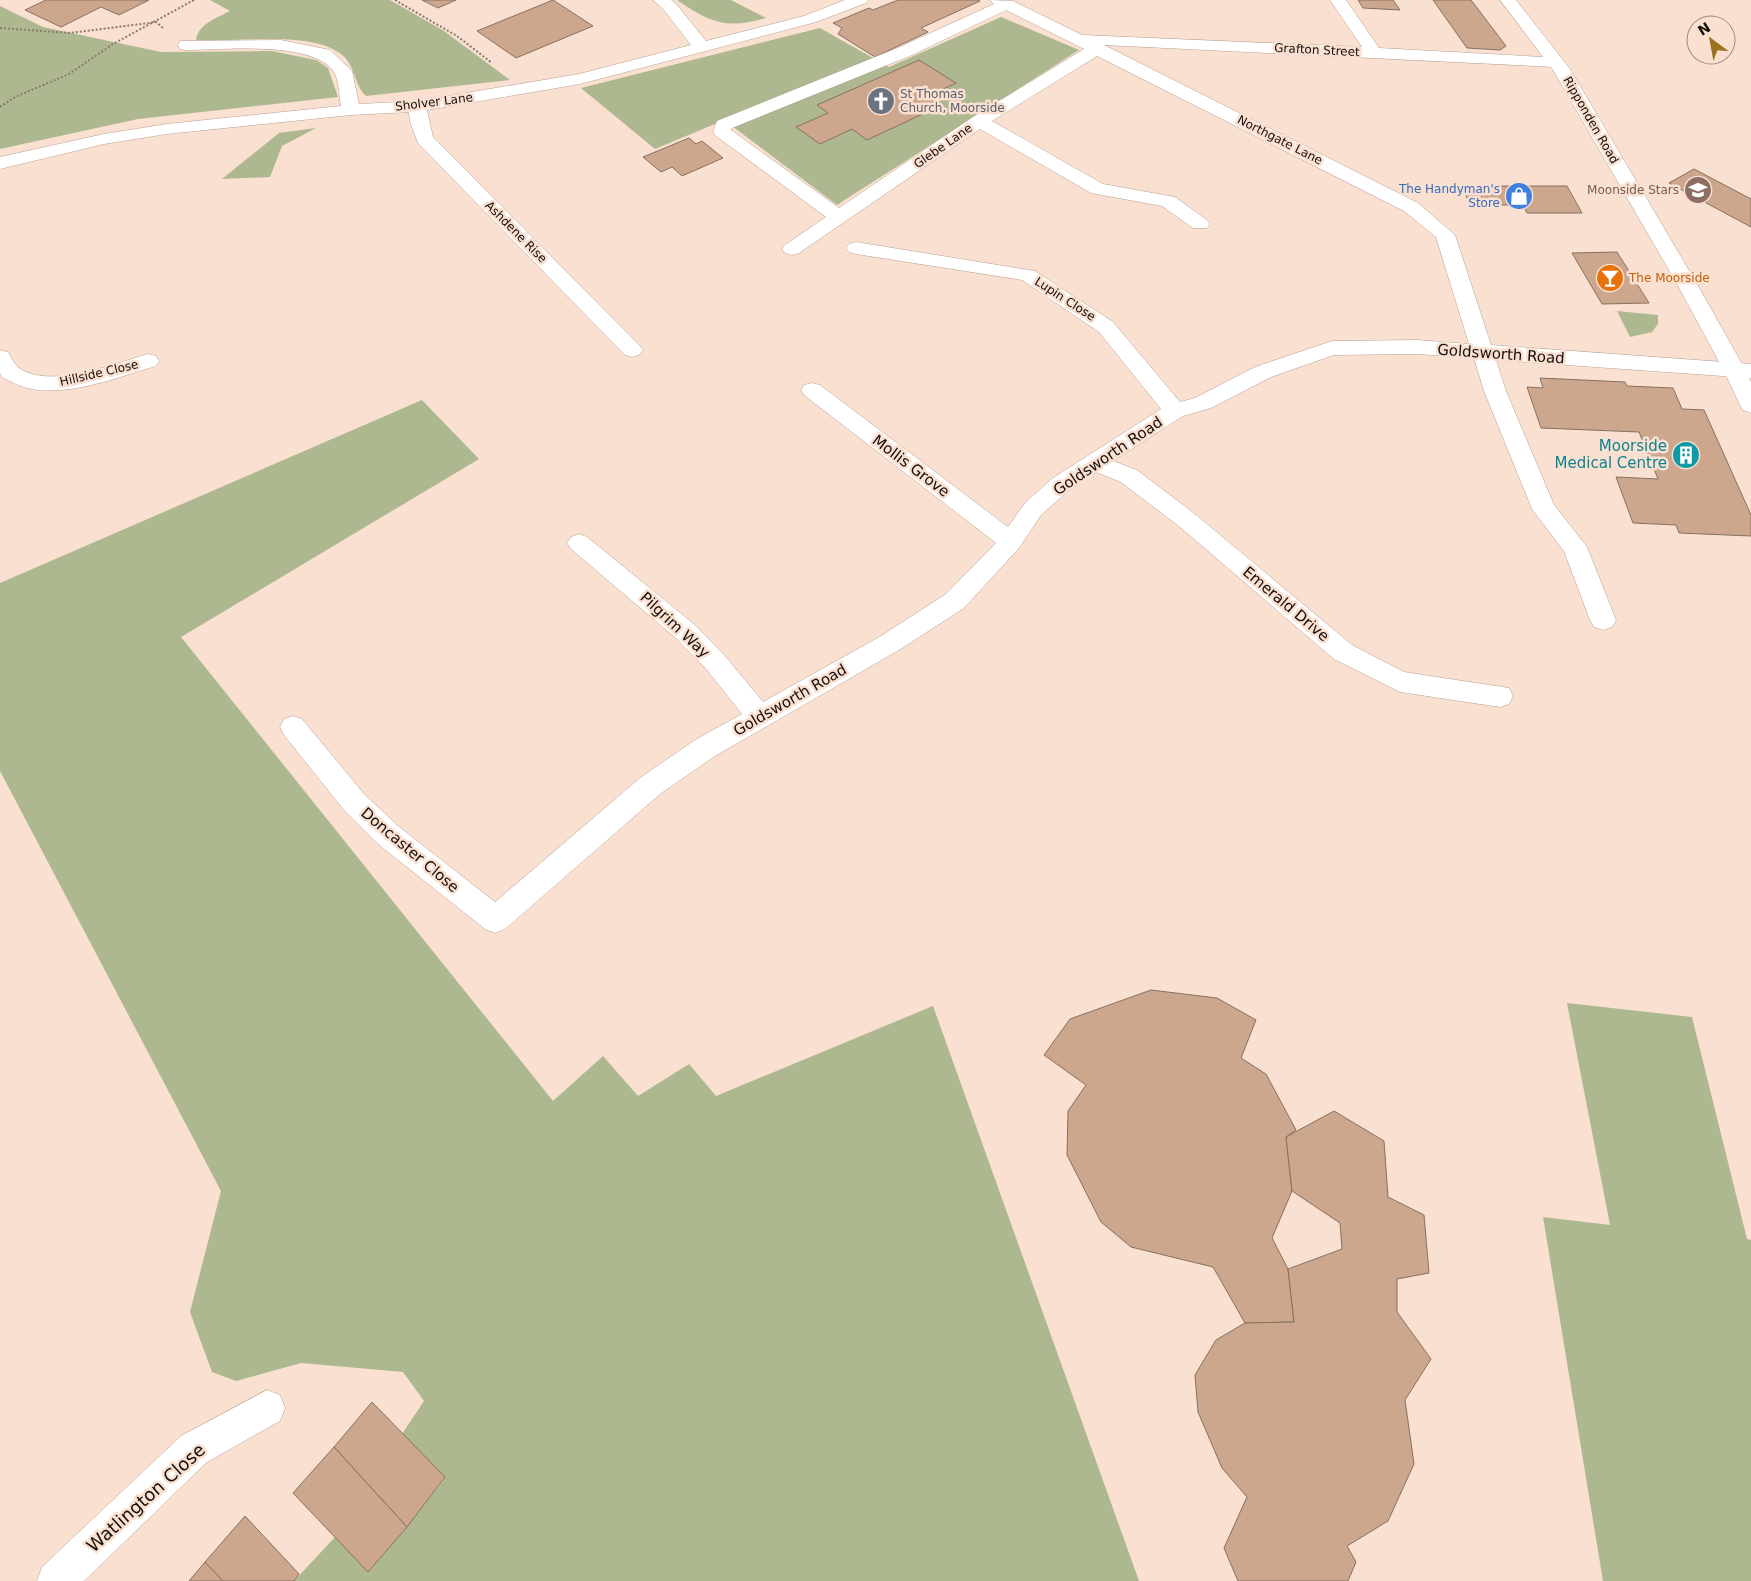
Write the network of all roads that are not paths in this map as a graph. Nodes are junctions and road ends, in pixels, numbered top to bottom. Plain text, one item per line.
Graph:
1 (661, 0) edge
2 (860, 0) edge
3 (1032, 0) edge
4 (1338, 0) edge
5 (1508, 0) edge
6 (1007, 4) edge
7 (1079, 38) junction
8 (186, 46) dead end
9 (702, 47) junction
10 (1098, 48) junction
11 (1374, 53) junction
12 (1555, 62) junction
13 (418, 106) junction
14 (351, 110) junction
15 (978, 121) junction
16 (0, 163) edge
17 (839, 217) junction
18 (1200, 224) dead end
19 (856, 248) dead end
20 (792, 250) dead end
21 (632, 350) dead end
22 (1482, 353) junction
23 (0, 357) edge
24 (148, 361) dead end
25 (1743, 371) edge
26 (812, 390) dead end
27 (1751, 405) edge
28 (1175, 411) junction
29 (1095, 463) junction
30 (1011, 542) junction
31 (579, 543) dead end
32 (1603, 620) dead end
33 (1500, 696) dead end
34 (760, 718) junction
35 (293, 728) dead end
36 (494, 920) joint
37 (267, 1408) dead end
38 (56, 1581) edge

1 - 9 street
2 - 9 street, Sholver Lane
3 - 6 street
4 - 11 street
5 - 12 street, Ripponden Road
6 - 7 street, Northgate Lane
6 - 17 street
7 - 10 street, Northgate Lane
7 - 11 street, Grafton Street
8 - 14 street
9 - 13 street, Sholver Lane
10 - 15 street, Glebe Lane
10 - 22 street, Northgate Lane
11 - 12 street, Grafton Street
12 - 25 street, Ripponden Road
13 - 14 street, Sholver Lane
13 - 21 street, Ashdene Rise
14 - 16 street, Sholver Lane
15 - 17 street, Glebe Lane
15 - 18 street
17 - 20 street, Glebe Lane
19 - 28 street, Lupin Close
22 - 25 street, Goldsworth Road
22 - 28 street, Goldsworth Road
22 - 32 street, Northgate Lane
23 - 24 street, Hillside Close
25 - 27 street, Ripponden Road
26 - 30 street, Mollis Grove
28 - 29 street, Goldsworth Road
29 - 30 street, Goldsworth Road
29 - 33 street, Emerald Drive
30 - 34 street, Goldsworth Road
31 - 34 street, Pilgrim Way
34 - 36 street, Goldsworth Road
35 - 36 street, Doncaster Close
37 - 38 street, Watlington Close

